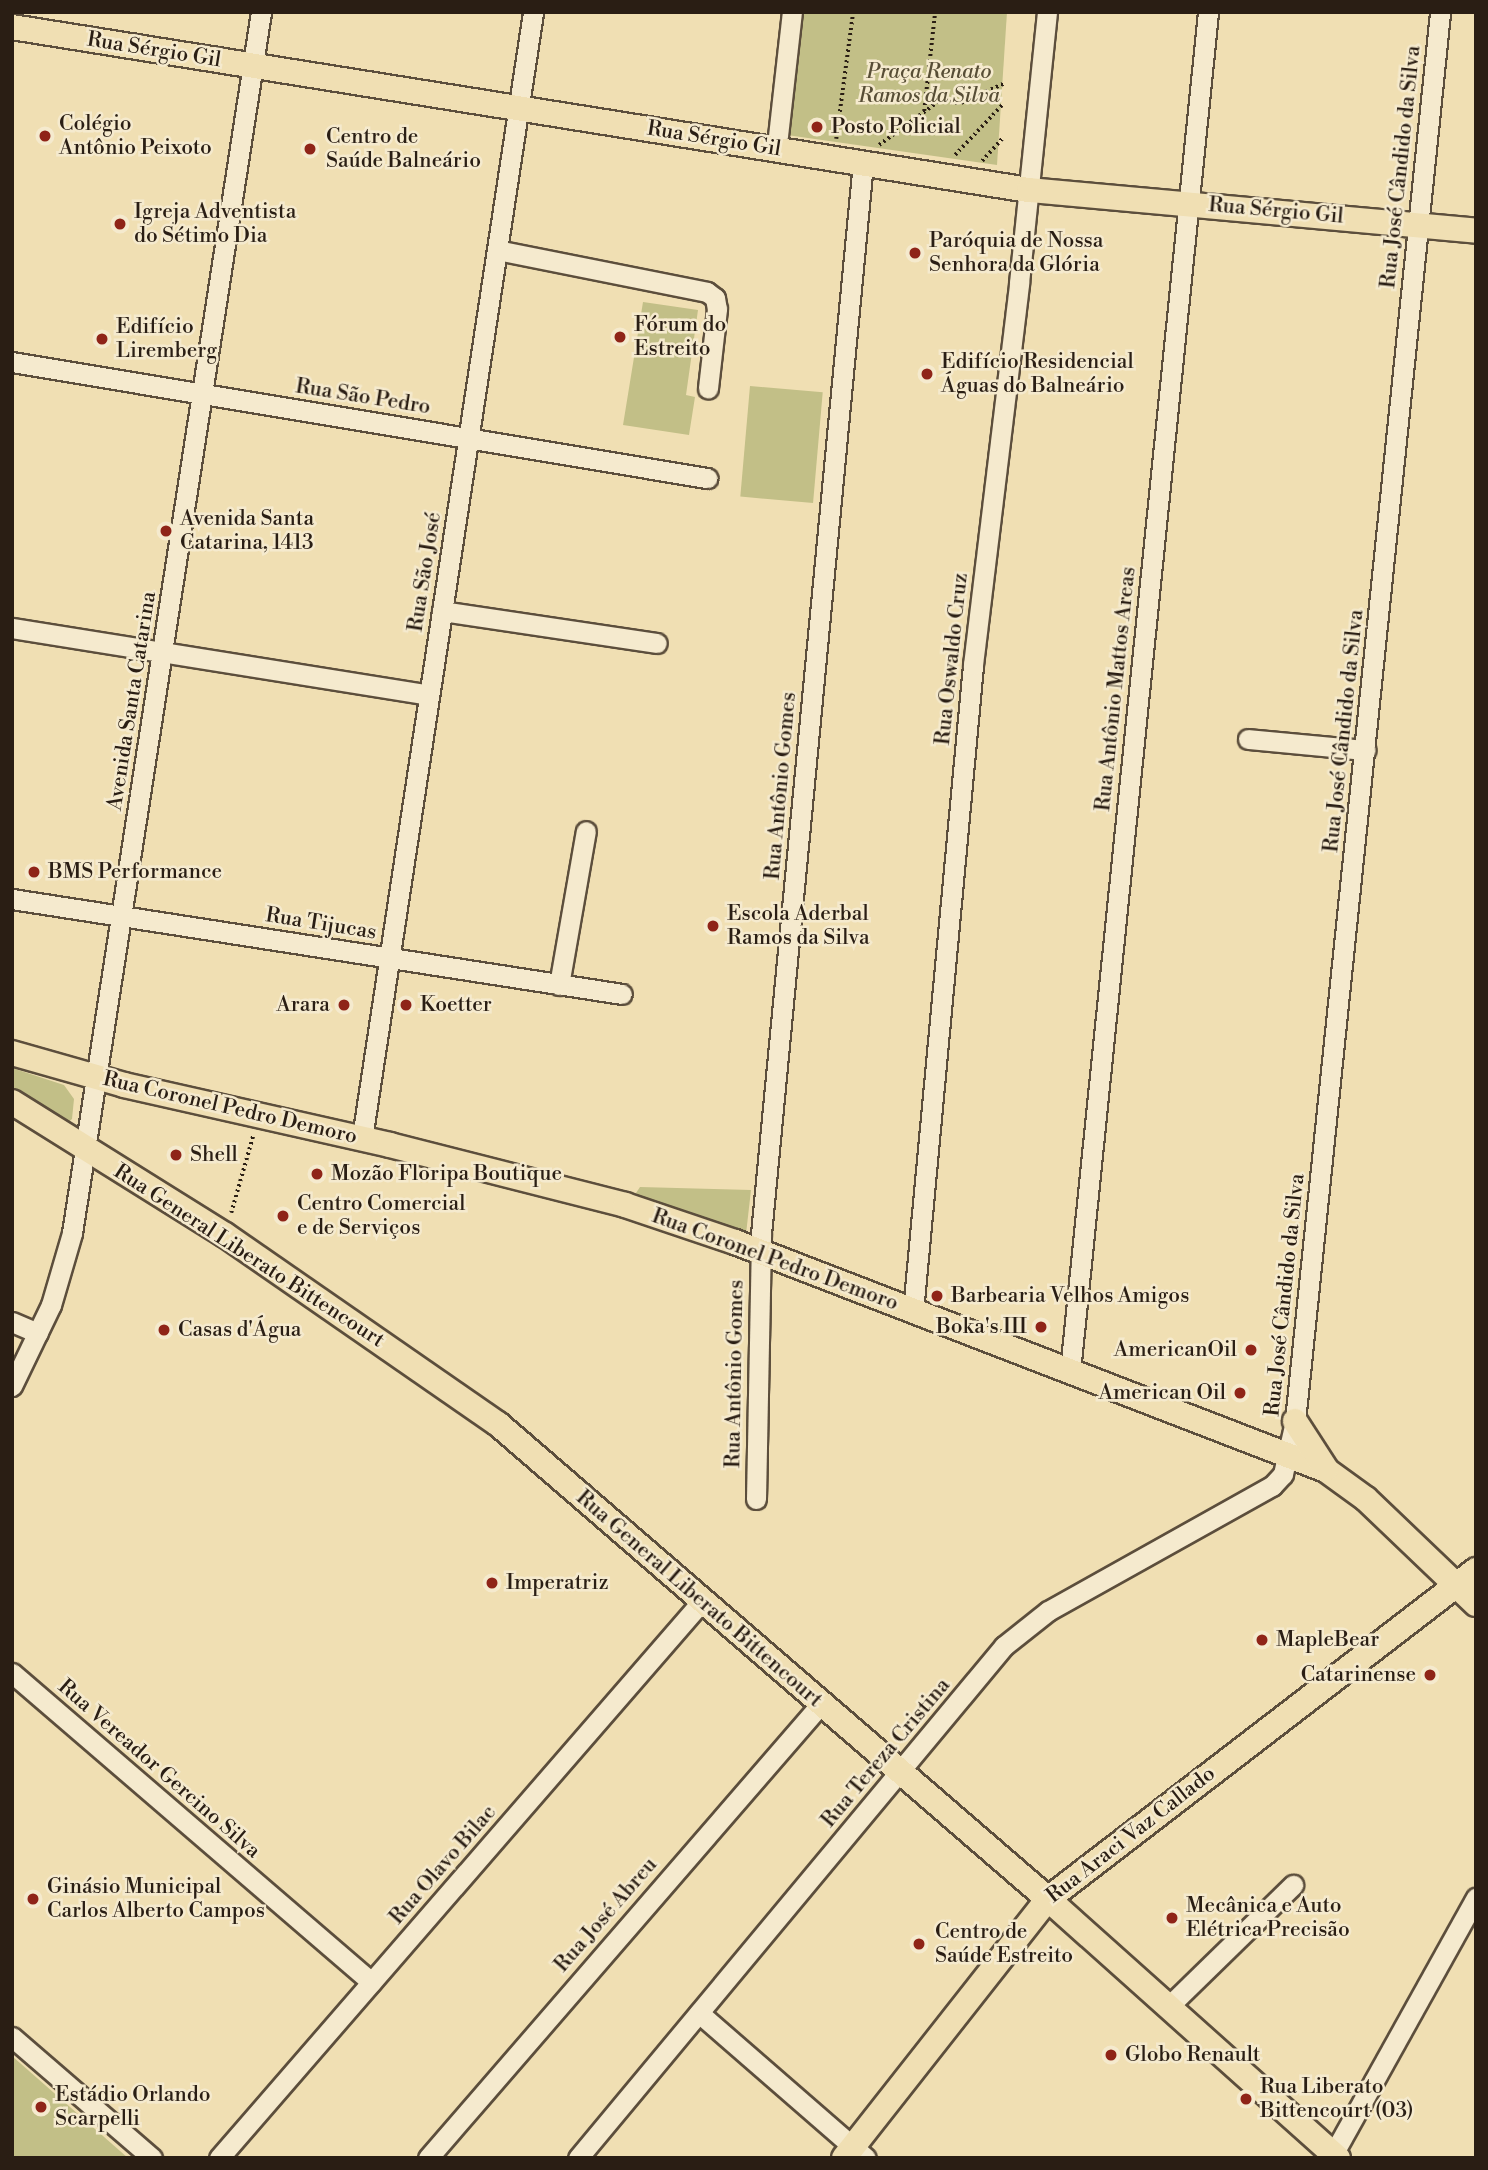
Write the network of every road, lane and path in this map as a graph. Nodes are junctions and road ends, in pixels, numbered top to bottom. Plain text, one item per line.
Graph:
1 (261, 12) edge
2 (533, 12) edge
3 (792, 12) edge
4 (853, 12) edge
5 (935, 12) edge
6 (1047, 12) edge
7 (1208, 12) edge
8 (1440, 12) edge
9 (12, 27) edge
10 (252, 65) junction
11 (1005, 83) dead end
12 (1004, 103) dead end
13 (519, 109) junction
14 (924, 112) junction
15 (778, 136) dead end
16 (1002, 139) dead end
17 (835, 144) dead end
18 (868, 156) junction
19 (950, 161) dead end
20 (979, 165) dead end
21 (1028, 190) junction
22 (1188, 203) junction
23 (1419, 225) junction
24 (1476, 231) edge
25 (497, 250) junction
26 (12, 362) edge
27 (708, 388) dead end
28 (202, 393) junction
29 (469, 437) junction
30 (707, 478) dead end
31 (442, 611) junction
32 (12, 628) edge
33 (657, 643) dead end
34 (162, 652) junction
35 (429, 695) junction
36 (1248, 739) dead end
37 (1365, 750) junction
38 (586, 831) dead end
39 (12, 899) edge
40 (122, 916) junction
41 (389, 958) junction
42 (559, 985) junction
43 (622, 994) dead end
44 (12, 1052) edge
45 (97, 1077) junction
46 (12, 1102) edge
47 (258, 1115) junction
48 (362, 1138) junction
49 (85, 1148) junction
50 (225, 1235) junction
51 (760, 1252) junction
52 (912, 1311) junction
53 (12, 1322) edge
54 (38, 1333) junction
55 (1070, 1371) junction
56 (12, 1386) edge
57 (1295, 1421) junction
58 (1289, 1454) junction
59 (1326, 1470) junction
60 (756, 1499) dead end
61 (1476, 1570) edge
62 (1454, 1585) junction
63 (702, 1601) junction
64 (1476, 1604) edge
65 (12, 1673) edge
66 (821, 1705) junction
67 (899, 1773) junction
68 (1293, 1885) dead end
69 (1476, 1898) edge
70 (1048, 1899) junction
71 (371, 1982) junction
72 (1168, 2007) junction
73 (699, 2013) junction
74 (12, 2037) edge
75 (854, 2154) edge
76 (1334, 2157) edge
77 (152, 2158) edge
78 (219, 2158) edge
79 (428, 2158) edge
80 (578, 2158) edge

1 - 10 street, Avenida Santa Catarina
2 - 13 street, Rua São José
3 - 15 street
4 - 17 path
5 - 14 path
6 - 21 street, Rua Oswaldo Cruz
7 - 22 street, Rua Antônio Mattos Areas
8 - 23 street, Rua José Cândido da Silva
9 - 10 main road, Rua Sérgio Gil
10 - 13 main road, Rua Sérgio Gil
10 - 28 street, Avenida Santa Catarina
11 - 14 path
12 - 19 path
13 - 18 main road, Rua Sérgio Gil
13 - 25 street, Rua São José
14 - 18 path
16 - 20 path
18 - 21 main road, Rua Sérgio Gil
18 - 51 street, Rua Antônio Gomes
21 - 22 main road, Rua Sérgio Gil
21 - 52 street, Rua Oswaldo Cruz
22 - 23 main road, Rua Sérgio Gil
22 - 55 street, Rua Antônio Mattos Areas
23 - 24 main road, Rua Sérgio Gil
23 - 37 street, Rua José Cândido da Silva
25 - 27 street
25 - 29 street, Rua São José
26 - 28 street, Rua São Pedro
28 - 29 street, Rua São Pedro
28 - 34 street, Avenida Santa Catarina
29 - 30 street, Rua São Pedro
29 - 31 street, Rua São José
31 - 33 street
31 - 35 street, Rua São José
32 - 34 street
34 - 35 street
34 - 40 street, Avenida Santa Catarina
35 - 41 street, Rua São José
36 - 37 street
37 - 57 street, Rua José Cândido da Silva
38 - 42 street
39 - 40 street, Rua Tijucas
40 - 41 street, Rua Tijucas
40 - 45 street, Avenida Santa Catarina
41 - 42 street, Rua Tijucas
41 - 48 street, Rua São José
42 - 43 street, Rua Tijucas
44 - 45 main road, Rua Coronel Pedro Demoro
45 - 47 main road, Rua Coronel Pedro Demoro
45 - 49 street, Avenida Santa Catarina
46 - 49 main road, Rua General Liberato Bittencourt
47 - 48 main road, Rua Coronel Pedro Demoro
47 - 50 path
48 - 51 main road, Rua Coronel Pedro Demoro
49 - 50 main road, Rua General Liberato Bittencourt
49 - 54 street, Avenida Santa Catarina
50 - 63 main road, Rua General Liberato Bittencourt
51 - 52 main road, Rua Coronel Pedro Demoro
51 - 60 street, Rua Antônio Gomes
52 - 55 main road, Rua Coronel Pedro Demoro
53 - 54 street
54 - 56 street, Avenida Santa Catarina
55 - 58 main road, Rua Coronel Pedro Demoro
57 - 58 street, Rua José Cândido da Silva
57 - 59 main road
58 - 59 main road, Rua Coronel Pedro Demoro
58 - 67 street, Rua Tereza Cristina
59 - 62 main road, Rua Coronel Pedro Demoro
61 - 62 main road, Rua Araci Vaz Callado
62 - 64 main road, Rua Coronel Pedro Demoro
62 - 70 main road, Rua Araci Vaz Callado
63 - 66 main road, Rua General Liberato Bittencourt
63 - 71 street, Rua Olavo Bilac
65 - 71 street, Rua Vereador Gercino Silva
66 - 67 main road, Rua General Liberato Bittencourt
66 - 79 street, Rua José Abreu
67 - 70 main road, Rua General Liberato Bittencourt
67 - 73 street, Rua Tereza Cristina
68 - 72 street
69 - 76 street
70 - 72 main road, Rua General Liberato Bittencourt
70 - 75 main road, Rua Araci Vaz Callado
71 - 78 street, Rua Olavo Bilac
72 - 76 main road, Rua General Liberato Bittencourt
73 - 75 street
73 - 80 street, Rua Tereza Cristina
74 - 77 street

